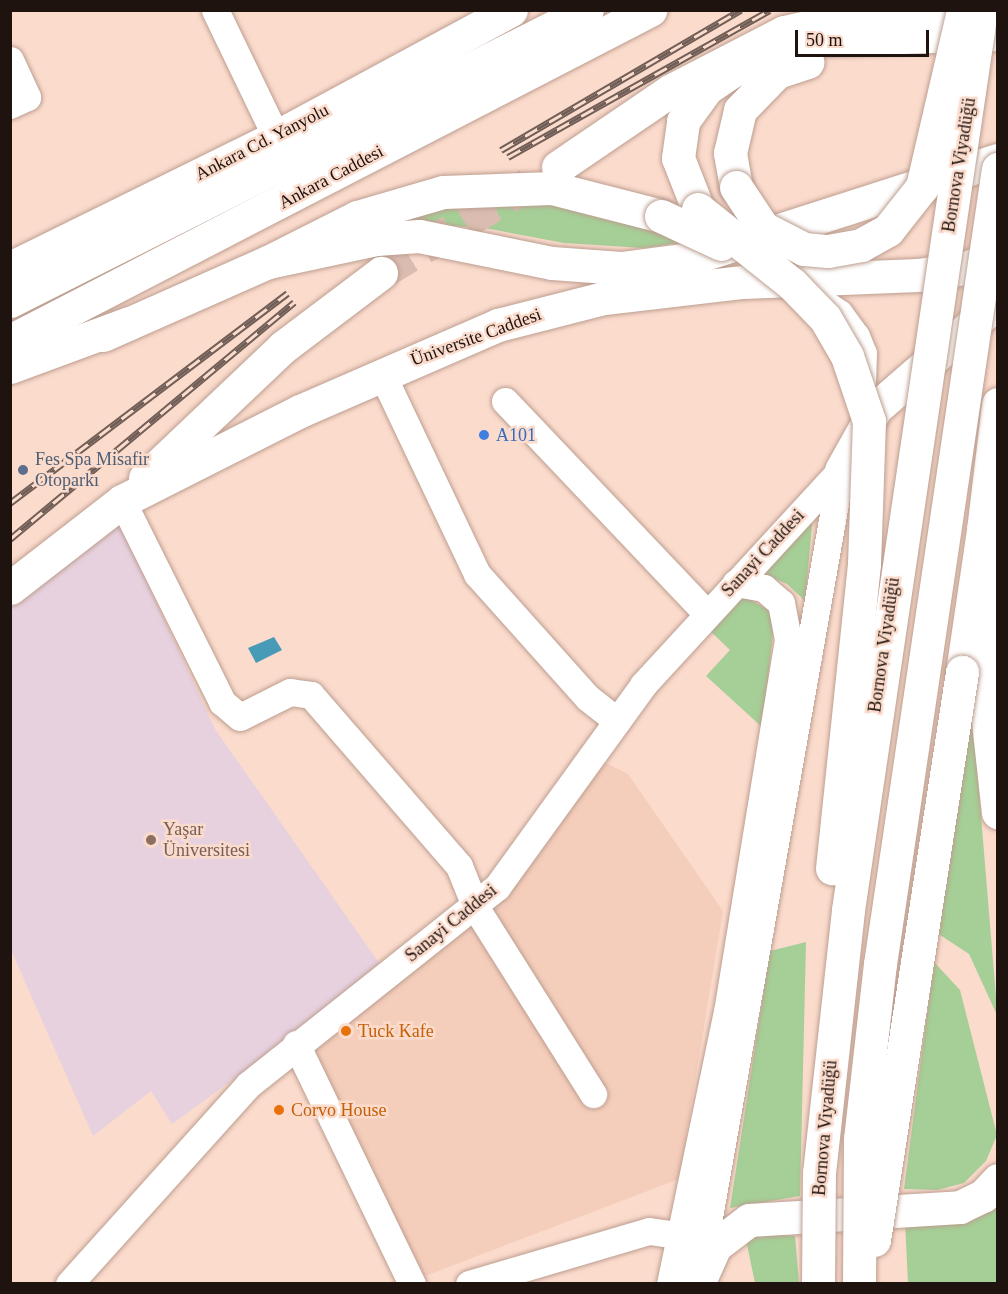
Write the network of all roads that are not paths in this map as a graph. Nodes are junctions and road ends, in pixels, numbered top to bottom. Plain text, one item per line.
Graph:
1 (215, 10) edge
2 (511, 10) edge
3 (554, 10) edge
4 (587, 10) edge
5 (650, 10) edge
6 (963, 10) edge
7 (981, 10) edge
8 (998, 21) edge
9 (998, 34) edge
10 (998, 57) edge
11 (10, 60) edge
12 (10, 105) edge
13 (399, 105) junction
14 (276, 137) junction
15 (558, 166) tunnel mouth
16 (990, 168) edge
17 (998, 254) edge
18 (268, 262) junction
19 (74, 267) junction
20 (10, 268) edge
21 (381, 273) tunnel mouth
22 (758, 273) junction
23 (10, 294) edge
24 (10, 301) edge
25 (998, 302) edge
26 (129, 323) junction
27 (10, 341) edge
28 (10, 367) edge
29 (382, 374) junction
30 (10, 382) edge
31 (505, 401) dead end
32 (998, 404) edge
33 (841, 470) junction
34 (122, 501) junction
35 (982, 529) junction
36 (735, 583) junction
37 (10, 588) edge
38 (706, 613) junction
39 (617, 721) junction
40 (998, 812) edge
41 (476, 908) junction
42 (296, 1044) junction
43 (593, 1094) dead end
44 (819, 1173) junction
45 (998, 1180) edge
46 (677, 1234) junction
47 (530, 1275) edge
48 (69, 1284) edge
49 (412, 1284) edge
50 (469, 1284) edge
51 (670, 1284) edge
52 (698, 1284) edge
53 (818, 1284) edge
54 (859, 1284) edge
55 (866, 1284) edge

1 - 14 street
2 - 14 main road, Ankara Cd. Yanyolu
3 - 13 main road
4 - 13 main road, Ankara Caddesi
5 - 27 main road, Ankara Caddesi
6 - 10 main road, bridge
7 - 44 main road, Bornova Viyadüğü, bridge
8 - 15 main road
9 - 22 main road, bridge
11 - 12 street
13 - 19 main road, Ankara Caddesi
14 - 20 main road, Ankara Cd. Yanyolu
16 - 18 main road
16 - 54 main road, Bornova Viyadüğü, bridge
17 - 22 main road, Üniversite Caddesi
18 - 22 main road, bridge
18 - 26 main road
19 - 23 main road
19 - 24 main road, Ankara Caddesi
21 - 34 main road
22 - 29 main road, Üniversite Caddesi
22 - 33 street
22 - 44 main road, bridge
25 - 33 main road
26 - 28 main road
26 - 30 main road
29 - 34 main road, Üniversite Caddesi
29 - 39 street
31 - 38 street
32 - 35 main road
33 - 36 street, Sanayi Caddesi
33 - 52 street
34 - 37 main road, Üniversite Caddesi
34 - 41 street
35 - 40 main road
35 - 55 main road, bridge
36 - 38 street, Sanayi Caddesi
36 - 46 street
38 - 39 street, Sanayi Caddesi
39 - 41 street, Sanayi Caddesi
41 - 42 street, Sanayi Caddesi
41 - 43 street
42 - 48 street, Sanayi Caddesi
42 - 49 street
44 - 53 main road, Bornova Viyadüğü, bridge
45 - 52 main road
46 - 47 street
46 - 51 street
47 - 50 street

